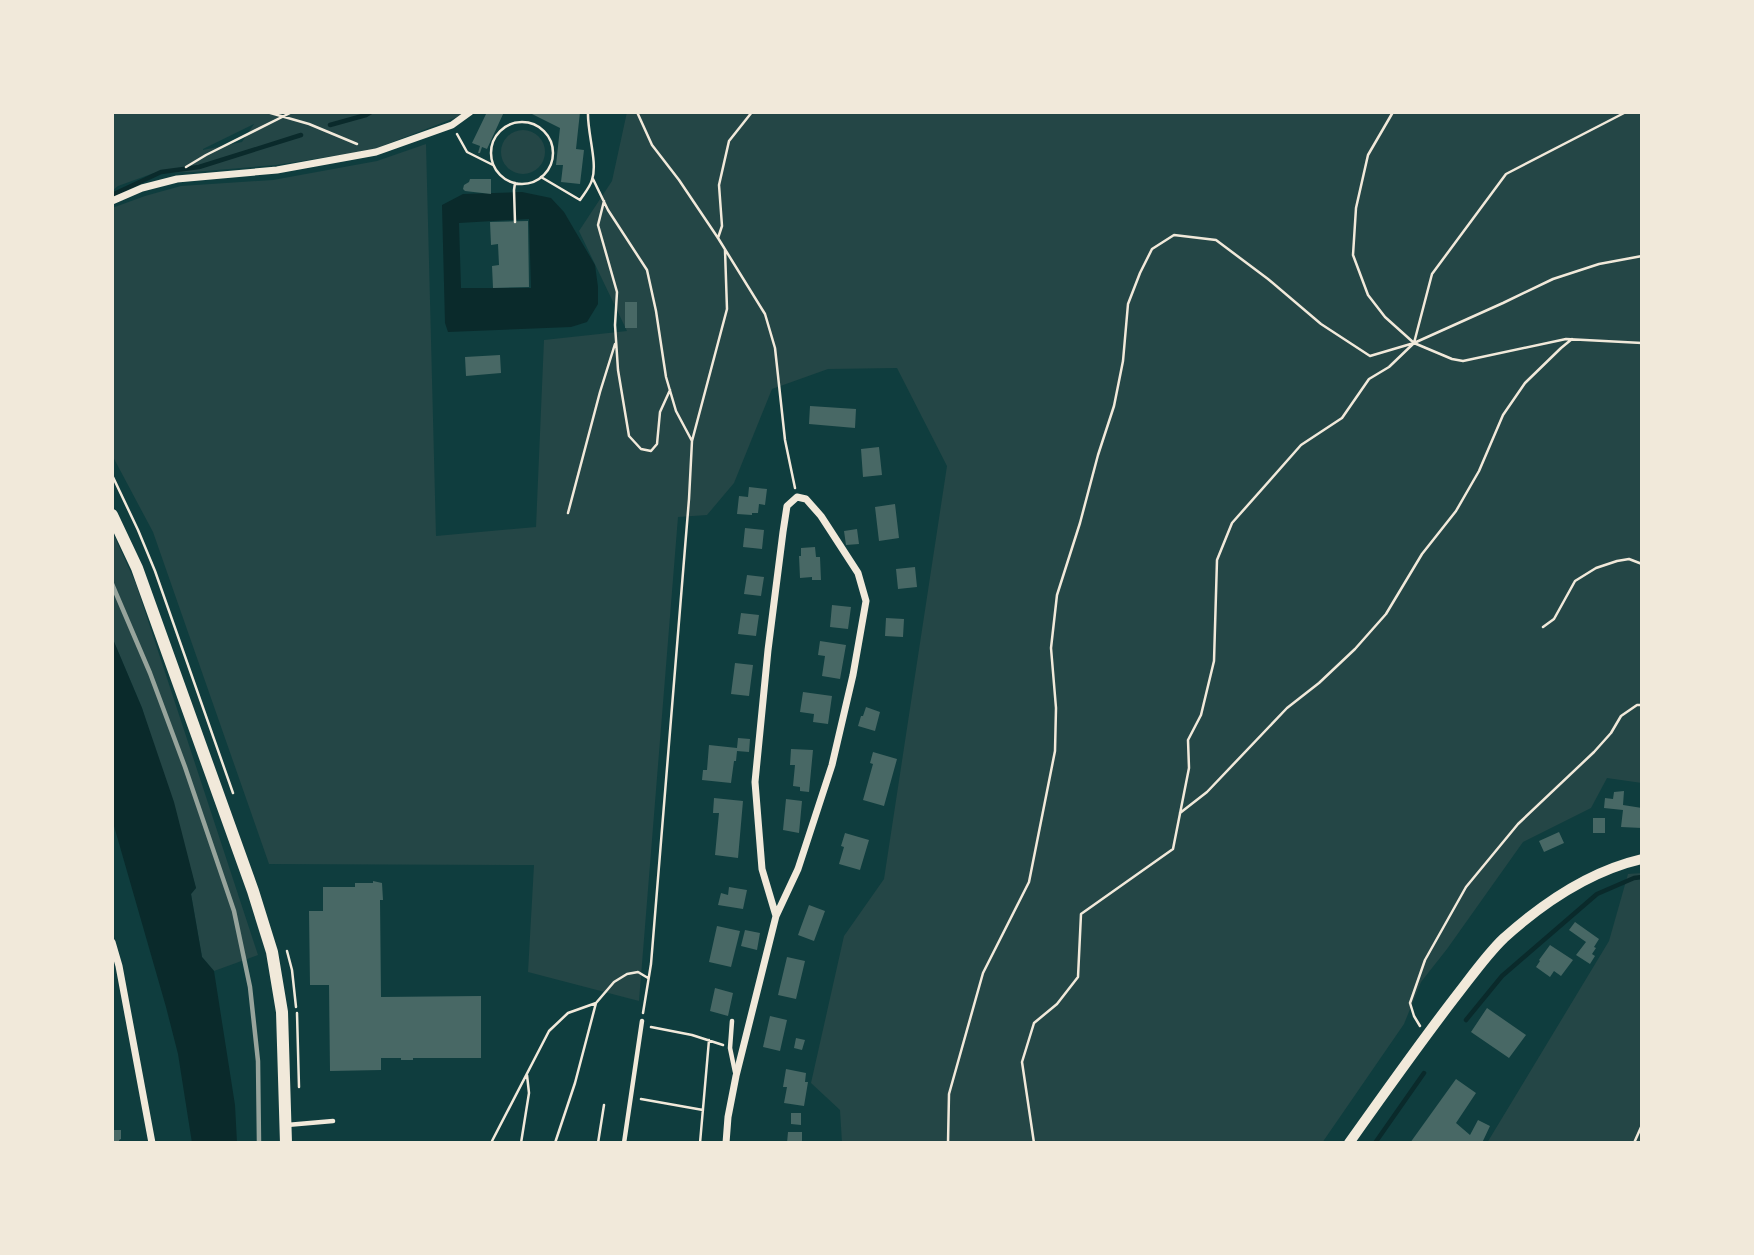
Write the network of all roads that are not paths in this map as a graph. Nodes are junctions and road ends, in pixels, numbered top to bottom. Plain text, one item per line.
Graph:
1 (470, 112) edge
2 (112, 201) edge
3 (112, 515) edge
4 (1642, 859) edge
5 (776, 916) junction
6 (112, 942) edge
7 (733, 1021) dead end
8 (641, 1023) road end
9 (736, 1076) junction
10 (333, 1121) dead end
11 (286, 1125) junction
12 (152, 1143) edge
13 (286, 1143) edge
14 (624, 1143) edge
15 (726, 1143) edge
16 (1349, 1143) edge

1 - 2 street
3 - 11 main road
4 - 16 street
5 - 5 street
5 - 9 street
6 - 12 street
7 - 9 lane
8 - 14 lane
9 - 15 street
10 - 11 lane
11 - 13 main road

